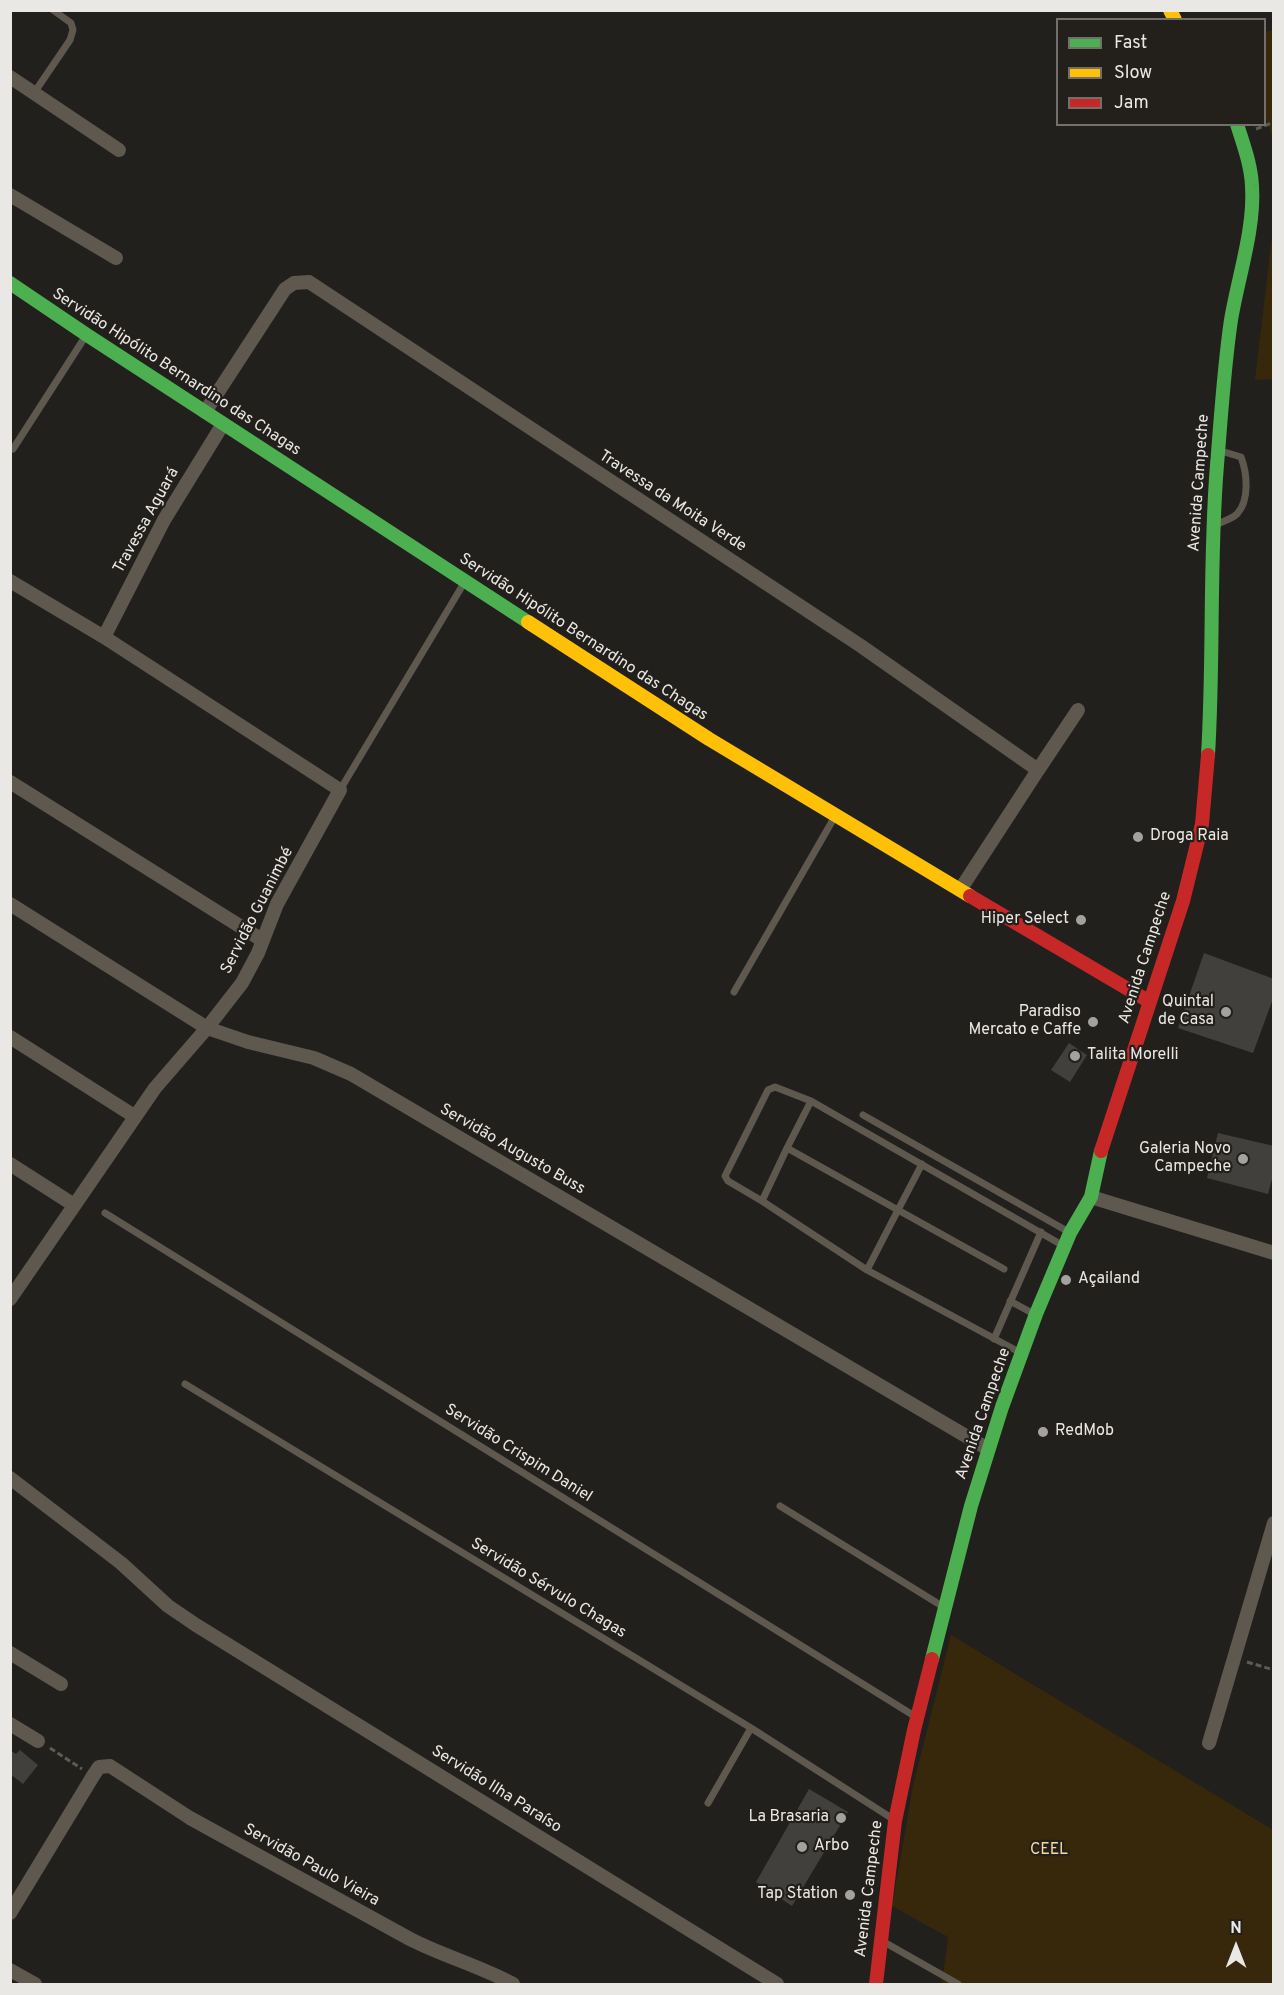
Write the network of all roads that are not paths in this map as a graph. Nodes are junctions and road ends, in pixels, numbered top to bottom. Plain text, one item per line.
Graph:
1 (53, 10) edge
2 (10, 77) edge
3 (34, 93) junction
4 (1238, 126) edge
5 (119, 150) dead end
6 (10, 195) edge
7 (116, 258) dead end
8 (10, 283) edge
9 (87, 335) junction
10 (205, 412) junction
11 (224, 424) junction
12 (13, 449) dead end
13 (1218, 450) junction
14 (1212, 526) junction
15 (10, 581) edge
16 (465, 581) junction
17 (104, 637) junction
18 (1078, 710) dead end
19 (1038, 770) junction
20 (10, 782) edge
21 (340, 790) junction
22 (835, 816) junction
23 (960, 891) junction
24 (10, 904) edge
25 (262, 940) junction
26 (734, 992) dead end
27 (1150, 1002) junction
28 (207, 1028) junction
29 (10, 1037) edge
30 (811, 1101) junction
31 (863, 1115) dead end
32 (134, 1116) junction
33 (788, 1148) junction
34 (10, 1164) edge
35 (922, 1164) junction
36 (1091, 1197) junction
37 (762, 1200) junction
38 (75, 1205) junction
39 (898, 1210) junction
40 (105, 1213) dead end
41 (1041, 1232) junction
42 (1070, 1233) junction
43 (1064, 1246) junction
44 (1274, 1253) edge
45 (1004, 1269) dead end
46 (867, 1270) junction
47 (10, 1299) edge
48 (1010, 1301) junction
49 (1036, 1314) junction
50 (994, 1339) junction
51 (1022, 1353) junction
52 (185, 1384) dead end
53 (988, 1449) junction
54 (10, 1478) edge
55 (780, 1506) dead end
56 (1274, 1523) edge
57 (944, 1608) junction
58 (10, 1653) edge
59 (61, 1684) dead end
60 (918, 1718) junction
61 (10, 1724) edge
62 (751, 1728) junction
63 (38, 1741) road end
64 (1209, 1743) dead end
65 (708, 1803) dead end
66 (895, 1821) junction
67 (10, 1913) edge
68 (880, 1939) junction
69 (10, 1970) edge
70 (35, 1984) edge
71 (513, 1984) edge
72 (777, 1984) edge
73 (876, 1984) edge
74 (958, 1984) edge

1 - 3 lane
2 - 3 street
3 - 5 street
4 - 13 main road, Avenida Campeche
6 - 7 street
8 - 9 main road, Servidão Hipólito Bernardino das Chagas
9 - 10 main road, Servidão Hipólito Bernardino das Chagas
9 - 12 lane
10 - 11 main road, Servidão Hipólito Bernardino das Chagas
10 - 19 street, Travessa da Moita Verde
11 - 16 main road, Servidão Hipólito Bernardino das Chagas
11 - 17 street, Travessa Aguará
13 - 14 main road, Avenida Campeche
13 - 14 lane
14 - 27 main road, Avenida Campeche
15 - 17 street
16 - 21 lane
16 - 22 main road, Servidão Hipólito Bernardino das Chagas
17 - 21 street
18 - 19 street
19 - 23 street
20 - 25 street
21 - 25 street, Servidão Guanimbé
22 - 23 main road, Servidão Hipólito Bernardino das Chagas
22 - 26 lane
23 - 27 main road, Servidão Hipólito Bernardino das Chagas
24 - 28 street, Servidão Augusto Buss
25 - 28 street, Servidão Guanimbé
27 - 36 main road, Avenida Campeche
28 - 32 street, Servidão Guanimbé
28 - 53 street, Servidão Augusto Buss
29 - 32 street
30 - 33 lane
30 - 35 lane
30 - 37 lane
31 - 42 lane
32 - 38 street, Servidão Guanimbé
33 - 37 lane
33 - 39 lane
34 - 38 street
35 - 39 lane
35 - 41 lane
36 - 42 main road, Avenida Campeche
36 - 44 street
37 - 46 lane
38 - 47 street, Servidão Guanimbé
39 - 45 lane
39 - 46 lane
40 - 60 lane, Servidão Crispim Daniel
41 - 43 lane
41 - 48 lane
42 - 43 main road, Avenida Campeche
43 - 49 main road, Avenida Campeche
46 - 50 lane
48 - 49 lane
48 - 50 lane
49 - 51 main road, Avenida Campeche
50 - 51 lane
51 - 53 main road, Avenida Campeche
52 - 62 lane, Servidão Sérvulo Chagas
53 - 57 main road, Avenida Campeche
54 - 72 street, Servidão Ilha Paraíso
55 - 57 lane
56 - 64 street
57 - 60 main road, Avenida Campeche
58 - 59 street
60 - 66 main road, Avenida Campeche
61 - 63 street
62 - 65 lane
62 - 66 lane, Servidão Sérvulo Chagas
66 - 68 main road, Avenida Campeche
67 - 71 street, Servidão Paulo Vieira
68 - 73 main road, Avenida Campeche
68 - 74 lane
69 - 70 street

